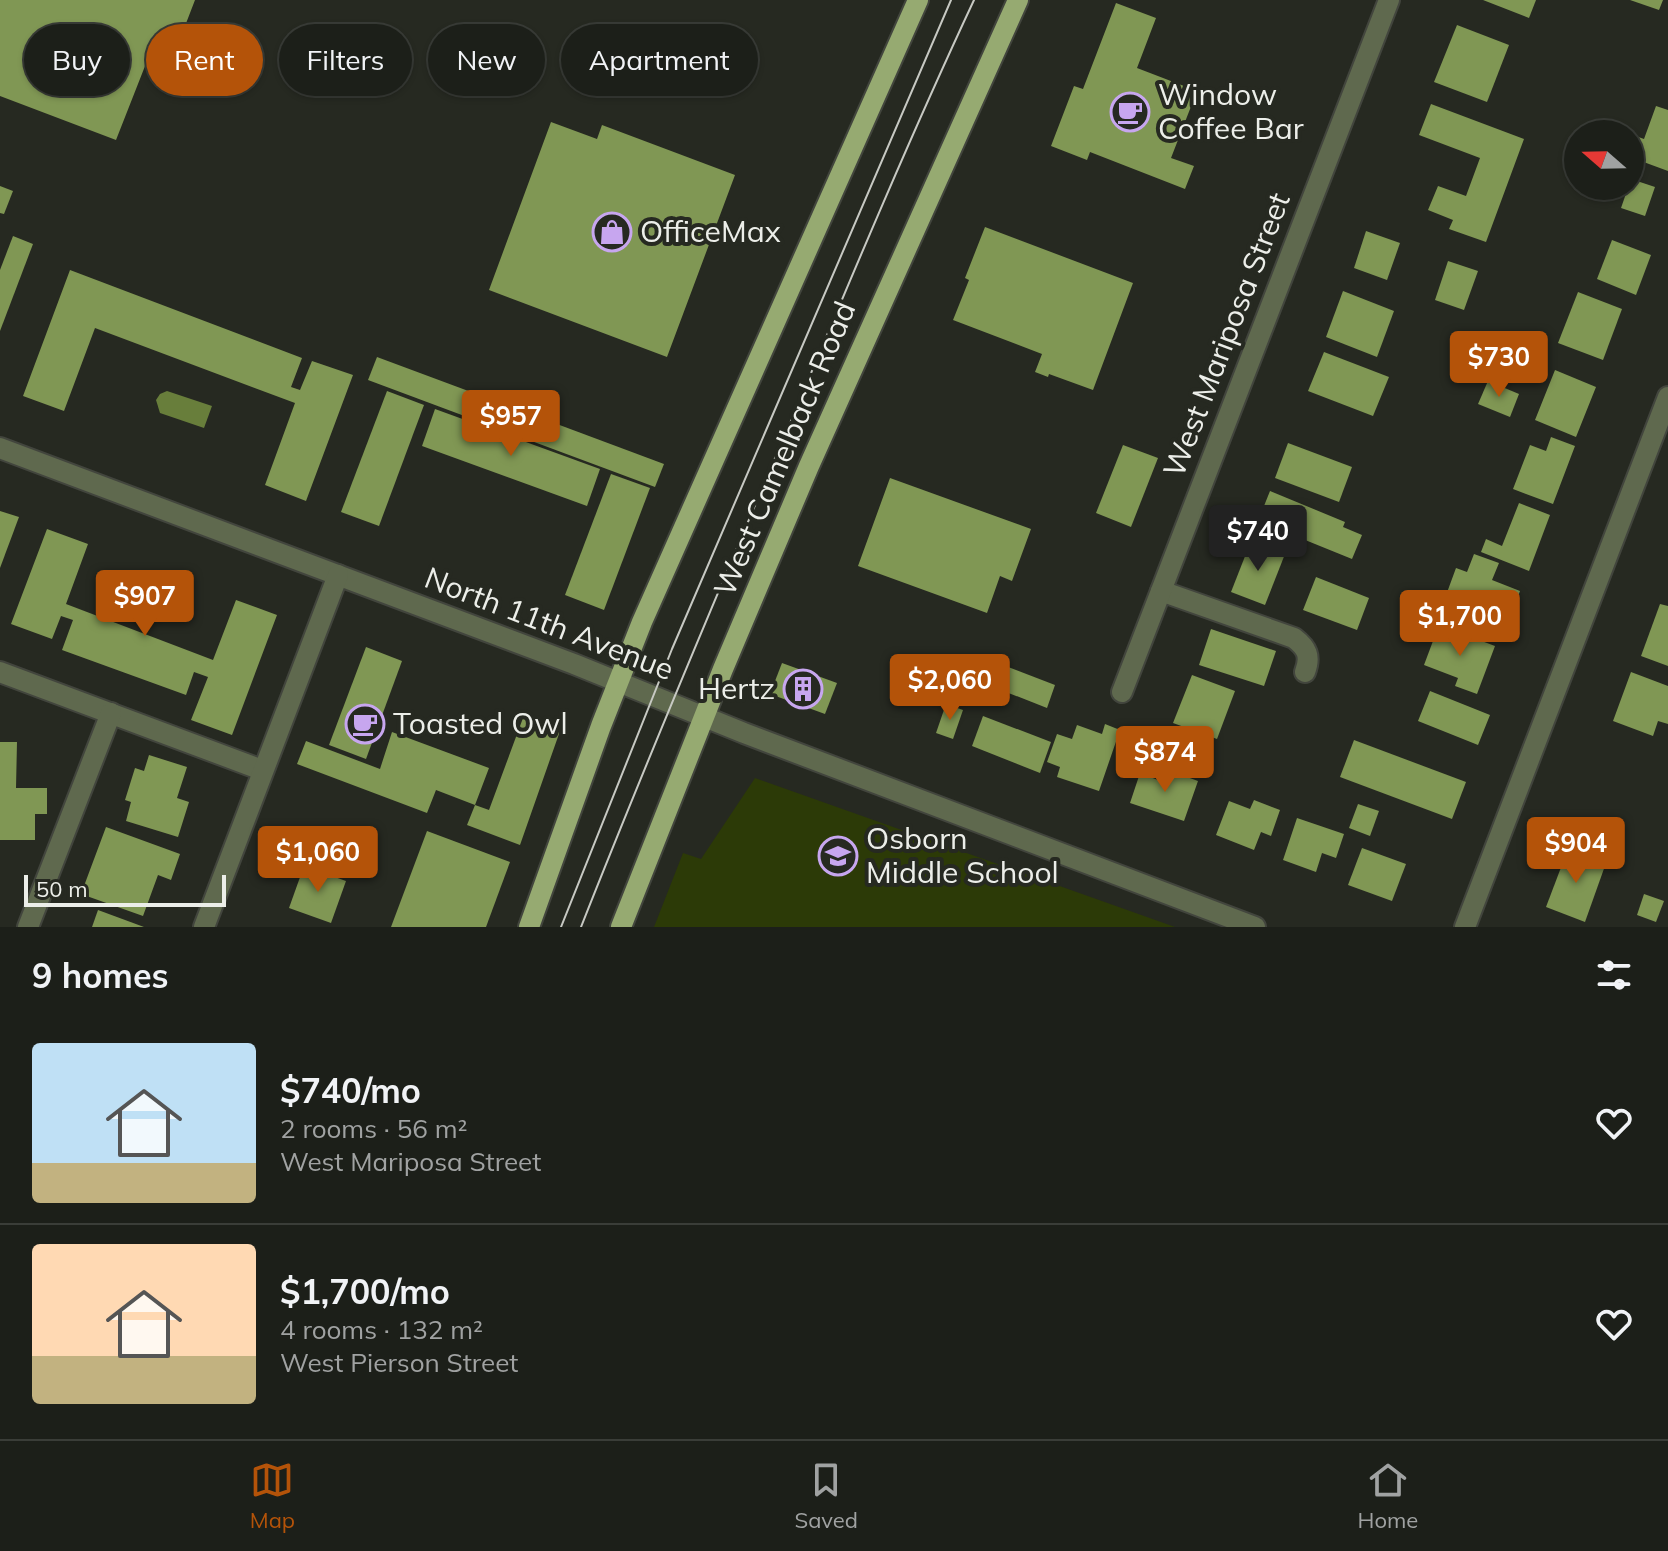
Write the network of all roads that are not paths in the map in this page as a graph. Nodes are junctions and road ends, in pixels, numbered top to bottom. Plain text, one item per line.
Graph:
1 (918, 0) edge
2 (1018, 0) edge
3 (1389, 0) edge
4 (1668, 397) edge
5 (0, 448) edge
6 (338, 575) junction
7 (1161, 591) junction
8 (0, 672) edge
9 (1305, 672) dead end
10 (618, 682) junction
11 (1122, 692) dead end
12 (111, 713) junction
13 (704, 717) junction
14 (262, 770) junction
15 (28, 927) edge
16 (204, 927) edge
17 (529, 927) edge
18 (621, 927) edge
19 (1255, 927) edge
20 (1465, 927) edge

1 - 10 main road, West Camelback Road
2 - 13 main road, West Camelback Road
3 - 7 street, West Mariposa Street
4 - 20 street
5 - 6 street, North 11th Avenue
6 - 10 street, North 11th Avenue
6 - 14 street
7 - 9 street
7 - 11 street, West Mariposa Street
8 - 12 street
10 - 13 street, North 11th Avenue
10 - 17 main road, West Camelback Road
12 - 14 street
12 - 15 street
13 - 18 main road, West Camelback Road
13 - 19 street, North 11th Avenue
14 - 16 street

